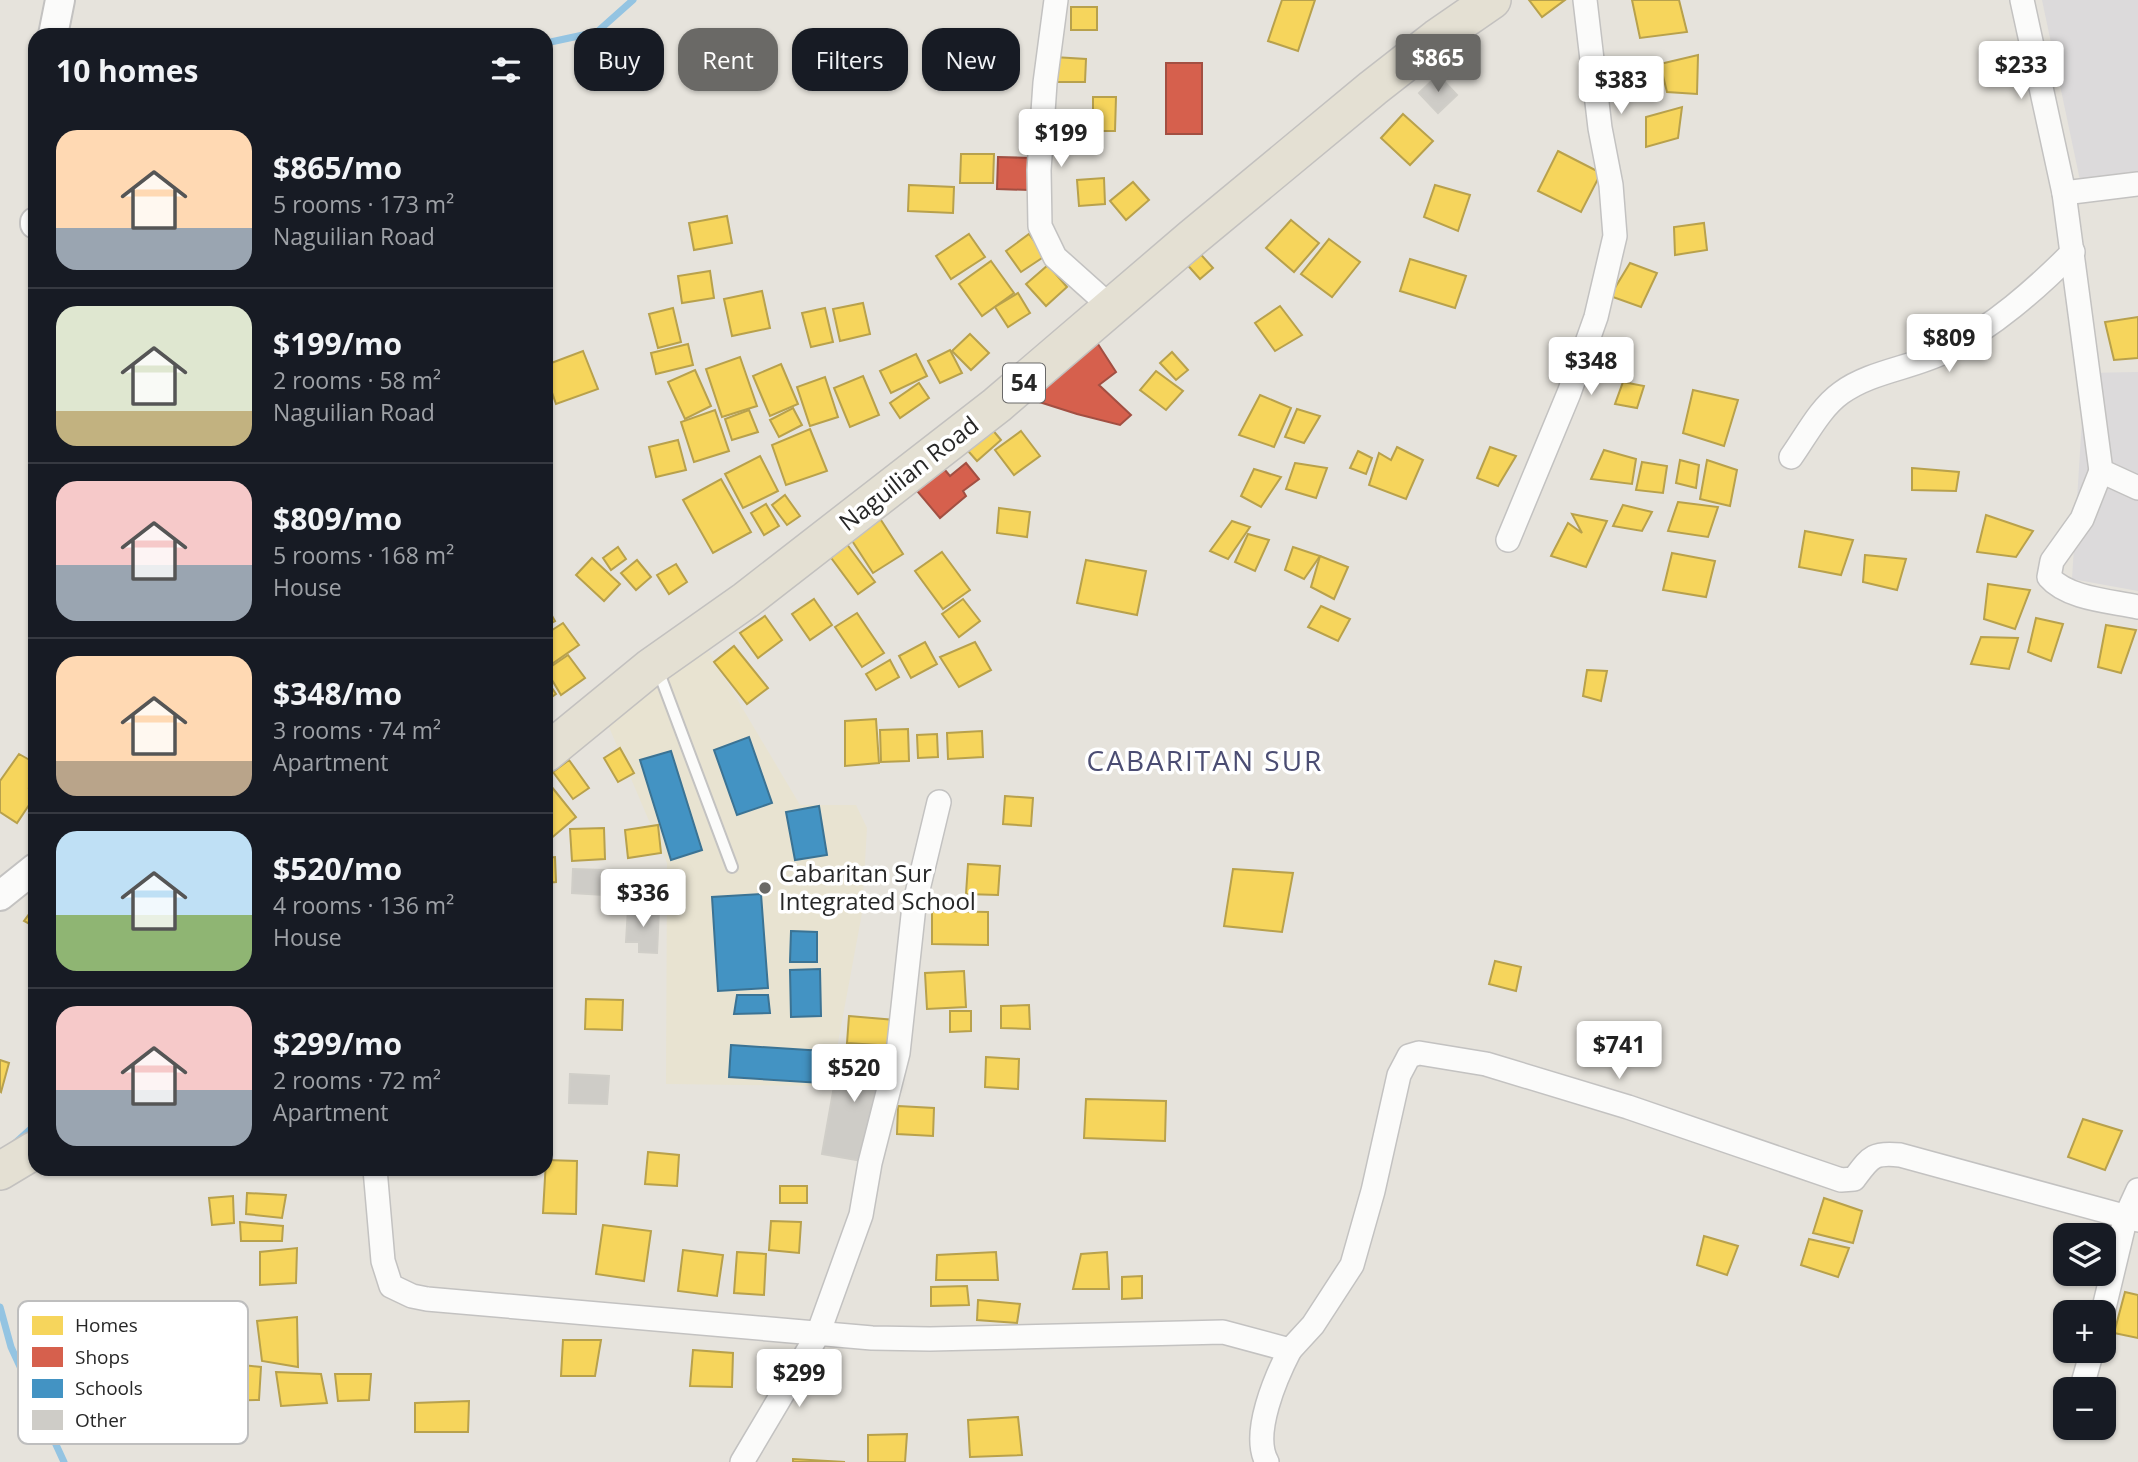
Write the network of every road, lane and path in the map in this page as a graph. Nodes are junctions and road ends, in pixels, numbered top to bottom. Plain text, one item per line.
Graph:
1 (60, 0) edge
2 (1056, 0) edge
3 (1492, 0) edge
4 (1584, 0) edge
5 (2022, 0) edge
6 (54, 28) edge
7 (2138, 184) edge
8 (2064, 193) junction
9 (2073, 252) junction
10 (1112, 308) junction
11 (1791, 457) dead end
12 (2101, 471) junction
13 (2138, 488) edge
14 (1508, 540) dead end
15 (2138, 607) edge
16 (651, 667) junction
17 (553, 747) edge
18 (939, 802) dead end
19 (732, 867) dead end
20 (28, 874) edge
21 (0, 895) edge
22 (28, 1154) edge
23 (2, 1170) edge
24 (376, 1176) edge
25 (2138, 1190) edge
26 (2132, 1218) edge
27 (2107, 1300) edge
28 (818, 1334) junction
29 (1290, 1350) junction
30 (741, 1462) edge
31 (1267, 1462) edge

1 - 6 street
2 - 10 street
3 - 10 highway, Naguilian Road / 54
4 - 14 street
5 - 8 street
7 - 8 street
8 - 9 street
9 - 11 street
9 - 12 street
10 - 16 highway, Naguilian Road / 54
12 - 13 street
12 - 15 street
16 - 17 highway, Naguilian Road / 54
16 - 19 lane
18 - 28 street
20 - 21 street
22 - 23 highway
24 - 28 street
25 - 26 street
26 - 27 street
26 - 29 street
28 - 29 street
28 - 30 street
29 - 31 street

